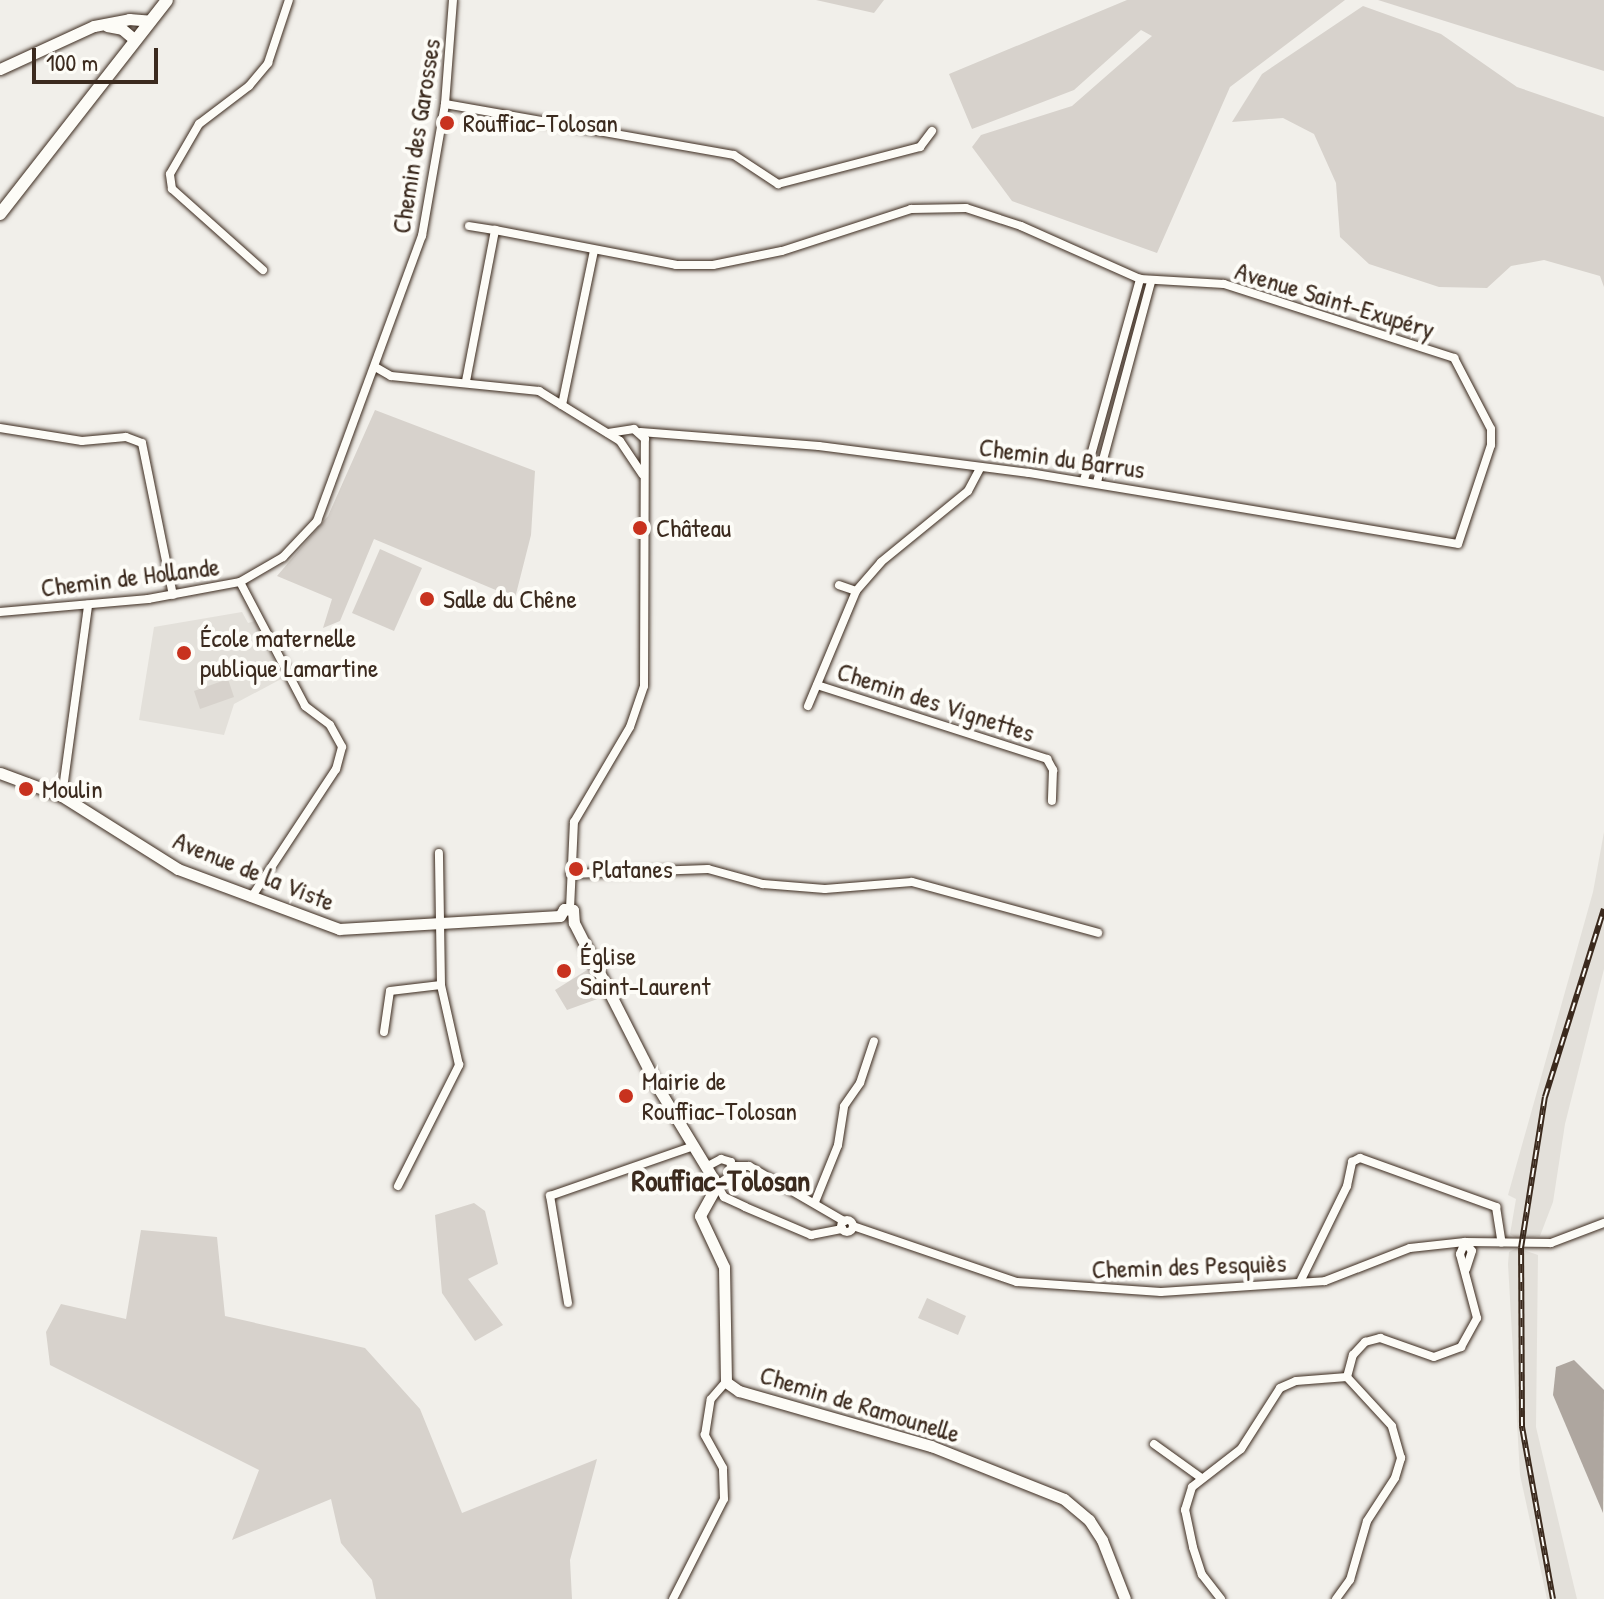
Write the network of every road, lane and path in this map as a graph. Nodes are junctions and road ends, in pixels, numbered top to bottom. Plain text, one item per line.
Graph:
1 (167, 0) edge
2 (289, 0) edge
3 (453, 0) edge
4 (150, 21) junction
5 (94, 26) junction
6 (135, 40) junction
7 (0, 69) edge
8 (445, 104) junction
9 (932, 131) dead end
10 (0, 214) edge
11 (469, 226) dead end
12 (495, 230) junction
13 (594, 250) junction
14 (263, 270) dead end
15 (1140, 279) junction
16 (1151, 282) junction
17 (377, 368) junction
18 (466, 381) junction
19 (562, 405) junction
20 (0, 428) edge
21 (627, 432) junction
22 (641, 432) junction
23 (608, 433) junction
24 (658, 435) junction
25 (643, 444) junction
26 (627, 447) junction
27 (981, 467) junction
28 (644, 478) junction
29 (1084, 480) junction
30 (1097, 482) junction
31 (1458, 544) joint
32 (240, 582) junction
33 (839, 585) dead end
34 (856, 591) junction
35 (173, 595) junction
36 (88, 605) junction
37 (0, 612) edge
38 (817, 685) junction
39 (808, 706) dead end
40 (0, 773) edge
41 (62, 796) junction
42 (1052, 801) dead end
43 (439, 853) dead end
44 (570, 874) junction
45 (250, 899) junction
46 (565, 912) junction
47 (436, 925) junction
48 (1098, 933) dead end
49 (441, 985) junction
50 (384, 1032) dead end
51 (874, 1041) dead end
52 (691, 1147) junction
53 (733, 1166) junction
54 (706, 1167) junction
55 (717, 1185) junction
56 (398, 1186) dead end
57 (815, 1202) junction
58 (1604, 1223) edge
59 (846, 1225) junction
60 (1502, 1243) junction
61 (1465, 1246) junction
62 (1300, 1282) junction
63 (568, 1303) dead end
64 (1347, 1377) junction
65 (726, 1382) junction
66 (1154, 1444) dead end
67 (1200, 1477) junction
68 (673, 1599) edge
69 (1125, 1599) edge
70 (1221, 1599) edge
71 (1336, 1599) edge

1 - 4 main road
2 - 14 street
3 - 8 street, Chemin des Garosses
4 - 5 street
4 - 6 main road
5 - 6 street
5 - 7 street
6 - 10 main road
8 - 9 street
8 - 17 street, Chemin des Garosses
11 - 12 street, Avenue Saint-Exupéry
12 - 13 street, Avenue Saint-Exupéry
12 - 18 street
13 - 15 street, Avenue Saint-Exupéry
13 - 19 street
15 - 16 street, Avenue Saint-Exupéry
15 - 29 street
16 - 30 street
16 - 31 street, Avenue Saint-Exupéry
17 - 18 street
17 - 32 street, Chemin de Hollande
18 - 19 street
19 - 23 street
20 - 35 street
21 - 22 street, Chemin du Barrus
21 - 23 street, Chemin du Barrus
21 - 26 street
22 - 24 street, Chemin du Barrus
22 - 25 street
23 - 26 street
24 - 25 street
24 - 27 street, Chemin du Barrus
25 - 26 street
25 - 28 street
26 - 28 street
27 - 29 street, Chemin du Barrus
27 - 34 street
28 - 44 street
29 - 30 street, Chemin du Barrus
30 - 31 street, Chemin du Barrus
32 - 35 street, Chemin de Hollande
32 - 45 street
33 - 34 street
34 - 38 street
35 - 36 street, Chemin de Hollande
36 - 37 street, Chemin de Hollande
36 - 41 street
38 - 39 street
38 - 42 street, Chemin des Vignettes
40 - 41 street, Avenue de la Viste
41 - 45 street, Avenue de la Viste
43 - 47 street
44 - 46 street
44 - 48 street
45 - 47 street, Avenue de la Viste
46 - 47 street, Avenue de la Viste
46 - 52 street
47 - 49 street
49 - 50 street
49 - 56 street
51 - 57 street
52 - 54 street
52 - 63 street
53 - 54 street
53 - 55 street
53 - 57 street
54 - 55 street
55 - 59 street
55 - 65 street, Chemin de Ramounelle
57 - 59 street
58 - 60 street, Chemin des Pesquiès
59 - 62 street, Chemin des Pesquiès
60 - 61 street, Chemin des Pesquiès
60 - 62 street
61 - 62 street, Chemin des Pesquiès
61 - 64 street
64 - 67 street
64 - 71 street
65 - 68 street
65 - 69 street, Chemin de Ramounelle
66 - 67 street
67 - 70 street

